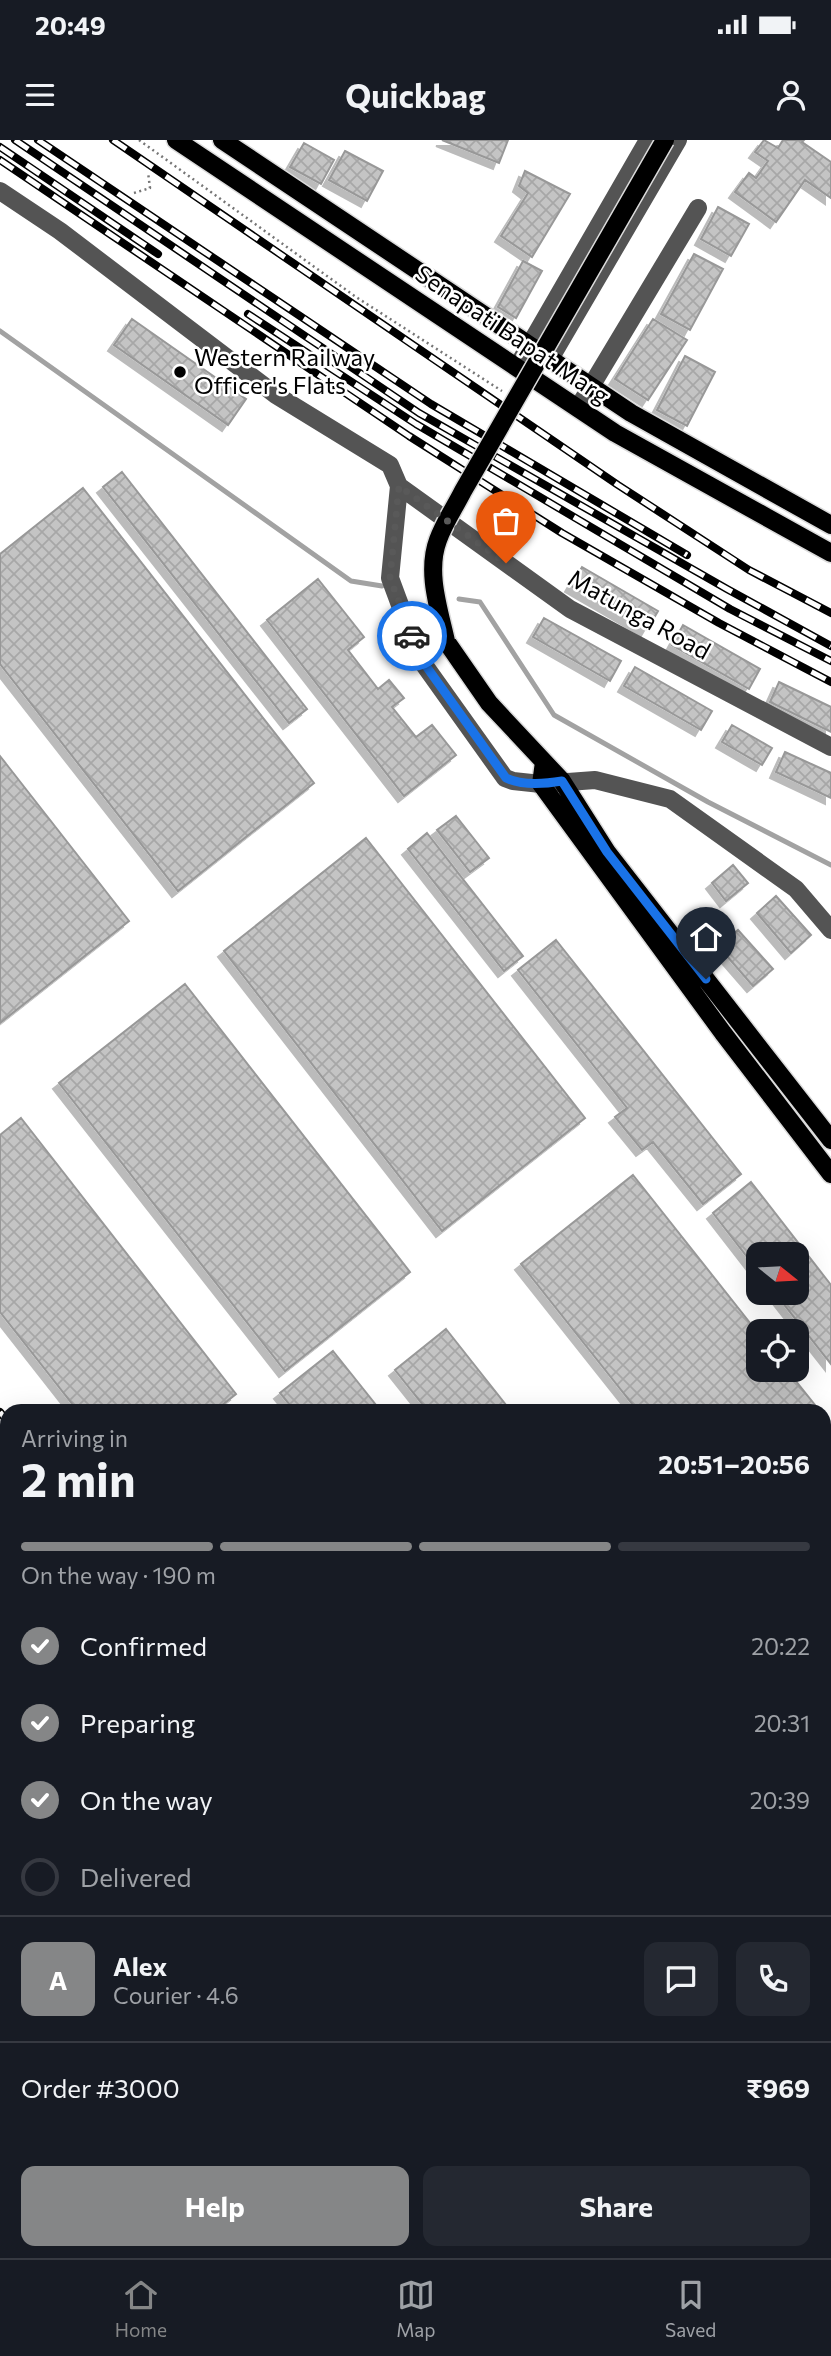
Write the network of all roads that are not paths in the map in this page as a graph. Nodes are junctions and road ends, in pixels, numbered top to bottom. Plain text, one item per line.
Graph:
1 (222, 140) edge
2 (648, 140) edge
3 (665, 140) edge
4 (678, 140) edge
5 (181, 141) edge
6 (0, 191) edge
7 (698, 208) dead end
8 (372, 239) junction
9 (357, 260) junction
10 (466, 302) junction
11 (451, 323) junction
12 (530, 345) junction
13 (550, 359) junction
14 (517, 368) junction
15 (591, 386) junction
16 (578, 408) junction
17 (399, 486) junction
18 (831, 525) edge
19 (831, 553) edge
20 (831, 747) edge
21 (544, 762) junction
22 (562, 781) junction
23 (541, 784) junction
24 (601, 855) junction
25 (831, 930) edge
26 (739, 1021) junction
27 (723, 1033) junction
28 (831, 1140) edge
29 (831, 1174) edge

1 - 8 main road, Senapati Bapat Marg
2 - 12 street
3 - 21 main road, bridge
4 - 13 street
5 - 9 main road, Senapati Bapat Marg
6 - 17 street, Matunga Road
7 - 15 street
8 - 9 main road
8 - 10 main road, Senapati Bapat Marg
9 - 11 main road, Senapati Bapat Marg
10 - 11 street
10 - 12 main road, Senapati Bapat Marg
11 - 14 main road, Senapati Bapat Marg
12 - 13 main road, Senapati Bapat Marg
12 - 14 street
13 - 15 main road, Senapati Bapat Marg
14 - 16 main road, Senapati Bapat Marg
15 - 16 street
15 - 18 main road, Senapati Bapat Marg
16 - 19 main road, Senapati Bapat Marg
17 - 20 street, Matunga Road
17 - 23 street
21 - 22 main road
21 - 23 main road
22 - 23 street
22 - 24 main road
22 - 25 street
23 - 24 main road
24 - 26 main road
24 - 27 main road
26 - 27 main road
26 - 28 main road
27 - 29 main road

